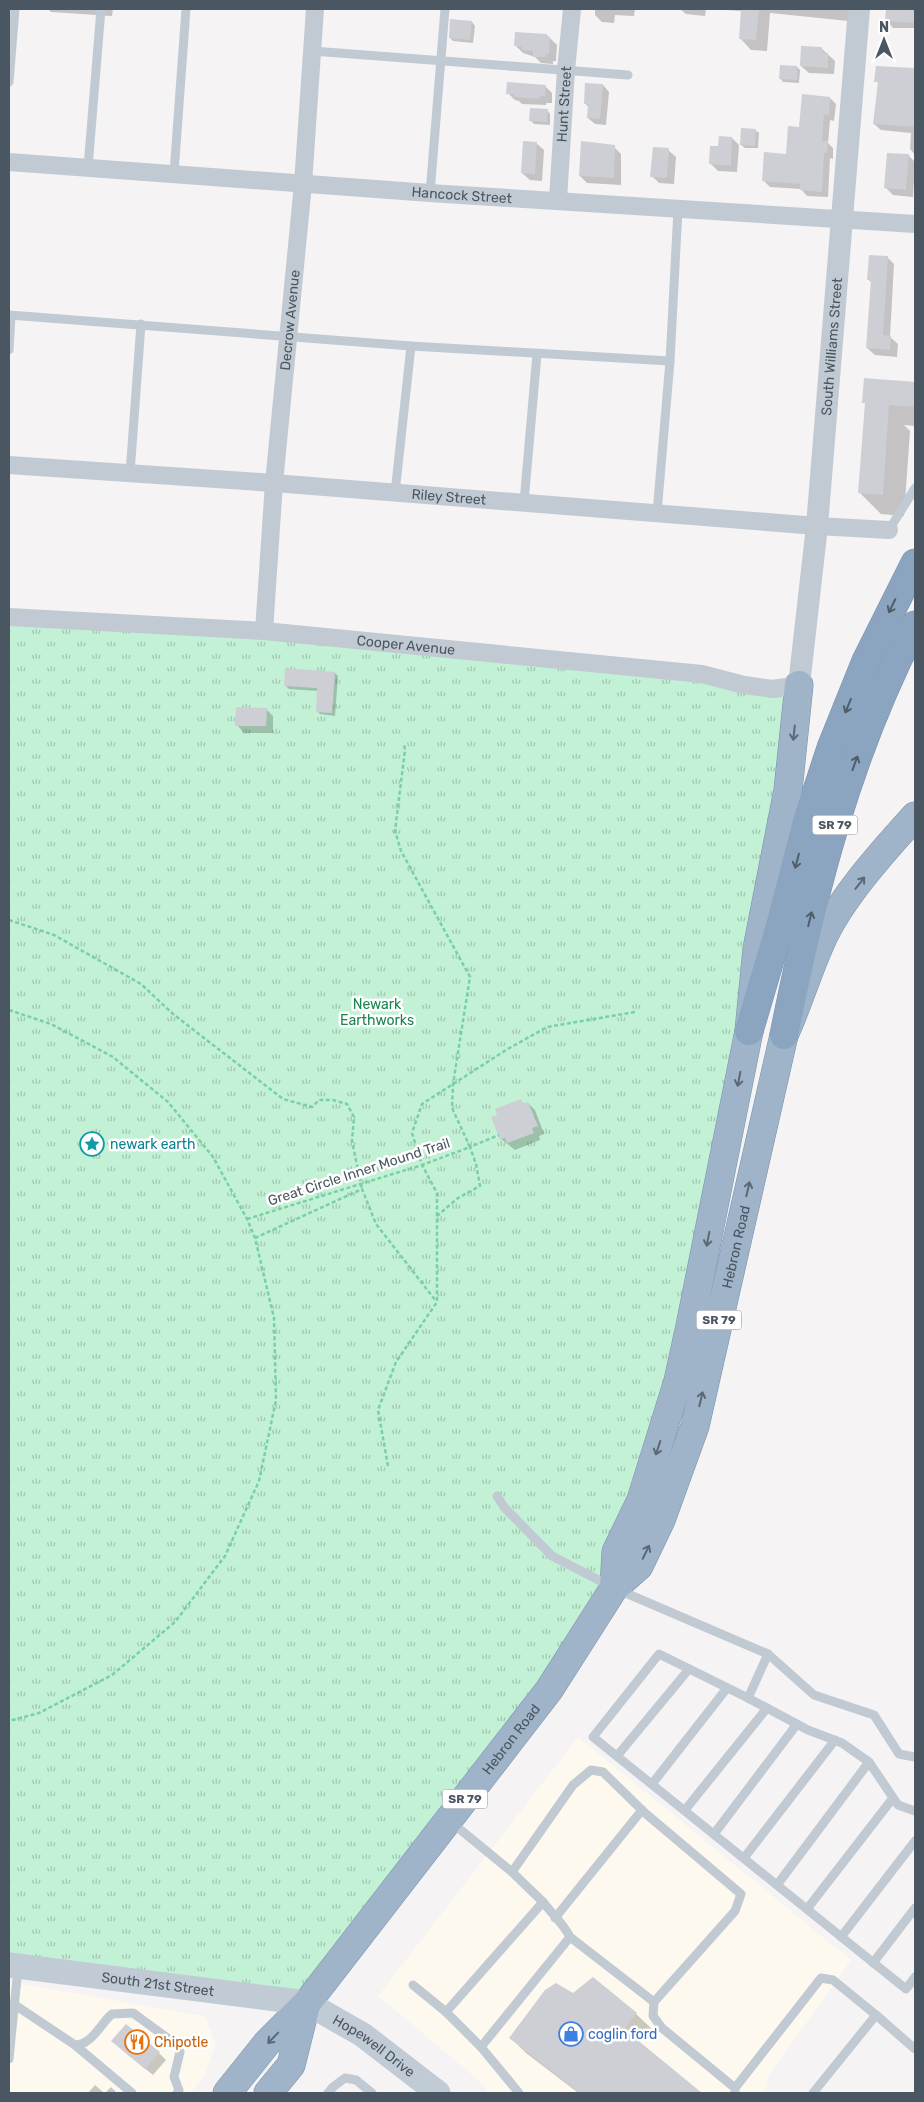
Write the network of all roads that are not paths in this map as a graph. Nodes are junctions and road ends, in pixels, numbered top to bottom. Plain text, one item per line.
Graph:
1 (15, 9) edge
2 (101, 9) edge
3 (186, 9) edge
4 (315, 9) edge
5 (445, 9) edge
6 (572, 9) edge
7 (859, 9) edge
8 (11, 30) edge
9 (312, 51) junction
10 (442, 60) junction
11 (566, 70) junction
12 (628, 75) dead end
13 (9, 82) edge
14 (9, 162) edge
15 (88, 167) junction
16 (174, 173) junction
17 (303, 184) junction
18 (430, 193) junction
19 (558, 200) junction
20 (678, 208) junction
21 (842, 219) junction
22 (915, 224) edge
23 (10, 316) edge
24 (141, 324) junction
25 (289, 337) junction
26 (411, 346) junction
27 (9, 350) edge
28 (537, 354) junction
29 (670, 361) junction
30 (9, 465) edge
31 (130, 473) junction
32 (274, 483) junction
33 (915, 488) edge
34 (395, 493) junction
35 (524, 502) junction
36 (657, 513) junction
37 (817, 526) junction
38 (890, 530) joint
39 (915, 563) edge
40 (9, 617) edge
41 (915, 625) edge
42 (264, 631) junction
43 (799, 685) junction
44 (915, 816) edge
45 (748, 1031) junction
46 (784, 1035) junction
47 (497, 1496) dead end
48 (614, 1588) junction
49 (768, 1654) junction
50 (688, 1669) junction
51 (727, 1688) junction
52 (748, 1698) junction
53 (766, 1708) junction
54 (797, 1724) junction
55 (834, 1740) junction
56 (617, 1756) junction
57 (915, 1757) edge
58 (869, 1762) junction
59 (652, 1784) junction
60 (893, 1798) junction
61 (642, 1810) junction
62 (684, 1810) junction
63 (915, 1811) edge
64 (448, 1820) junction
65 (714, 1834) junction
66 (915, 1841) edge
67 (744, 1858) junction
68 (512, 1872) junction
69 (776, 1885) junction
70 (543, 1902) junction
71 (915, 1908) edge
72 (807, 1909) junction
73 (555, 1918) junction
74 (570, 1937) junction
75 (841, 1937) junction
76 (873, 1963) junction
77 (13, 1965) edge
78 (915, 1977) edge
79 (413, 1985) dead end
80 (654, 2002) junction
81 (307, 2003) junction
82 (12, 2005) edge
83 (446, 2012) junction
84 (876, 2015) junction
85 (75, 2045) junction
86 (481, 2046) junction
87 (915, 2049) edge
88 (9, 2059) edge
89 (735, 2090) edge
90 (180, 2092) edge
91 (132, 2093) edge
92 (228, 2093) edge
93 (268, 2093) edge
94 (328, 2093) edge
95 (372, 2093) edge
96 (438, 2093) edge
97 (519, 2093) edge
98 (813, 2093) edge

1 - 8 lane
2 - 15 lane
3 - 16 lane
4 - 9 street, Decrow Avenue
5 - 10 lane
6 - 11 street, Hunt Street
7 - 21 street, South Williams Street
8 - 13 lane
9 - 10 lane
9 - 17 street, Decrow Avenue
10 - 11 lane
10 - 18 lane
11 - 12 lane
11 - 19 street, Hunt Street
14 - 15 street, Hancock Street
15 - 16 street, Hancock Street
16 - 17 street, Hancock Street
17 - 18 street, Hancock Street
17 - 25 street, Decrow Avenue
18 - 19 street, Hancock Street
19 - 20 street, Hancock Street
20 - 21 street, Hancock Street
20 - 29 lane
21 - 22 street, Hancock Street
21 - 37 street, South Williams Street
23 - 24 lane
23 - 27 lane
24 - 25 lane
24 - 31 lane
25 - 26 lane
25 - 32 street, Decrow Avenue
26 - 28 lane
26 - 34 lane
28 - 29 lane
28 - 35 lane
29 - 36 lane
30 - 31 street, Riley Street
31 - 32 street, Riley Street
32 - 34 street, Riley Street
32 - 42 street, Decrow Avenue
33 - 38 lane
34 - 35 street, Riley Street
35 - 36 street, Riley Street
36 - 37 street, Riley Street
37 - 38 street, Riley Street
37 - 43 street, South Williams Street
39 -> 45 highway, SR 79
40 - 42 street, Cooper Avenue
46 -> 41 highway, SR 79
42 - 43 street, Cooper Avenue
43 -> 45 highway, Hebron Road
46 -> 44 highway, Hebron Road
45 -> 48 highway, Hebron Road / SR 79
48 -> 46 highway, Hebron Road / SR 79
47 - 48 lane
48 - 49 lane
48 - 64 highway, Hebron Road / SR 79
49 - 52 lane
49 - 57 lane
50 - 51 lane
50 - 56 lane
50 - 56 lane
51 - 52 lane
51 - 59 lane
52 - 53 lane
53 - 54 lane
53 - 62 lane
54 - 55 lane
54 - 65 lane
55 - 58 lane
55 - 67 lane
56 - 59 lane
58 - 60 lane
58 - 69 lane
59 - 62 lane
60 - 63 lane
60 - 72 lane
61 - 68 lane
61 - 73 lane
61 - 80 lane
62 - 65 lane
64 - 68 lane
64 - 81 highway, Hebron Road / SR 79
65 - 67 lane
66 - 75 lane
67 - 69 lane
68 - 70 lane
69 - 72 lane
70 - 73 lane
70 - 83 lane
71 - 76 lane
72 - 75 lane
73 - 74 lane
74 - 80 lane
74 - 86 lane
75 - 76 lane
76 - 78 lane
77 - 81 main road, South 21st Street
77 - 82 lane
79 - 83 lane
80 - 89 lane
81 -> 92 highway, Hebron Road / SR 79
81 - 93 highway, Hebron Road / SR 79
81 - 96 main road, Hopewell Drive
82 - 85 lane
82 - 88 lane
83 - 86 lane
84 - 87 lane
84 - 89 lane
84 - 98 lane
85 - 90 lane
85 - 91 lane
86 - 97 lane
94 - 95 lane

